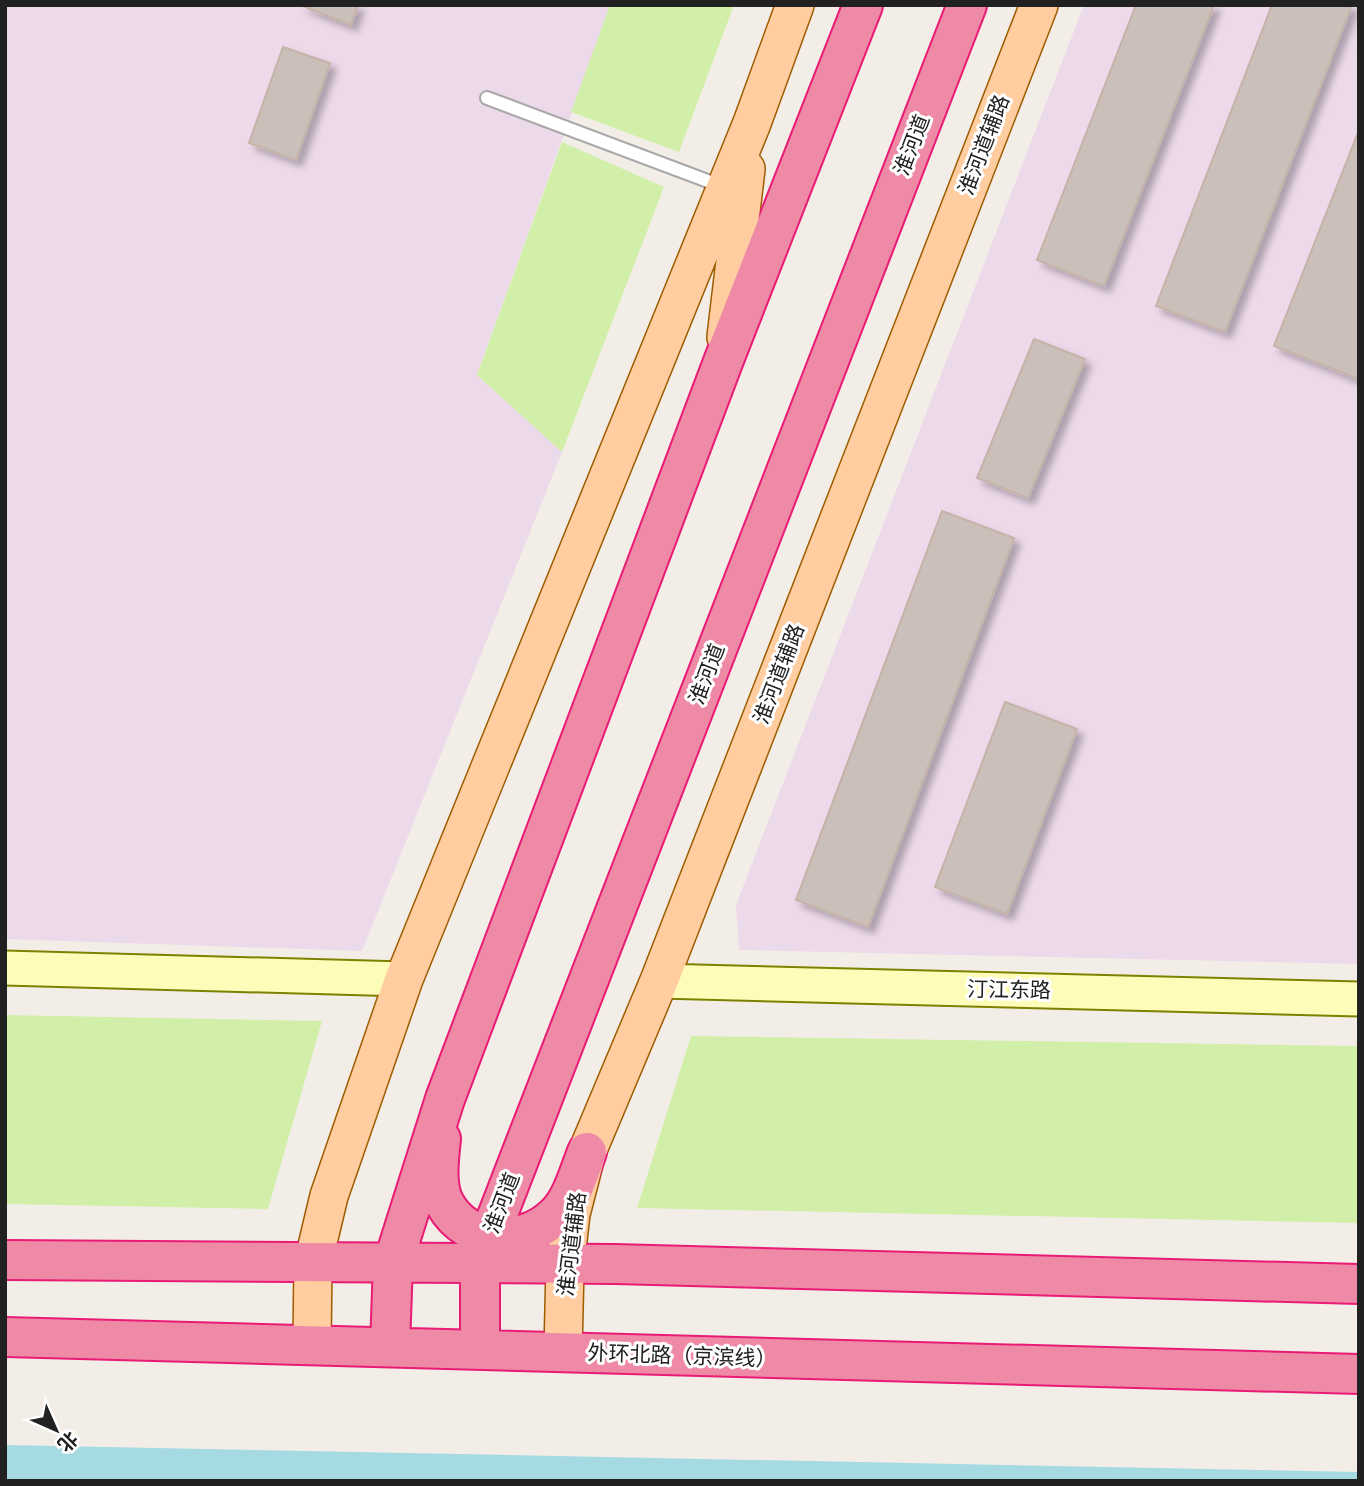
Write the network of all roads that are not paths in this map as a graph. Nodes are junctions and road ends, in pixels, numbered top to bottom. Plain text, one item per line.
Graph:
1 (795, 5) edge
2 (863, 5) edge
3 (967, 5) edge
4 (1039, 5) edge
5 (487, 98) dead end
6 (752, 123) junction
7 (725, 188) junction
8 (723, 362) junction
9 (5, 968) edge
10 (404, 979) junction
11 (659, 981) junction
12 (1359, 999) edge
13 (444, 1099) junction
14 (587, 1153) junction
15 (484, 1250) junction
16 (5, 1260) edge
17 (313, 1263) junction
18 (393, 1263) junction
19 (565, 1266) junction
20 (1359, 1284) edge
21 (5, 1336) edge
22 (312, 1344) junction
23 (390, 1346) junction
24 (480, 1349) junction
25 (564, 1352) junction
26 (1359, 1374) edge

1 - 6 main road
2 - 8 highway
3 - 15 highway, 淮河道
4 - 11 main road, 淮河道辅路
5 - 7 lane
6 - 7 main road
6 - 8 main road
7 - 10 main road
8 - 13 highway
9 - 10 street
10 - 17 main road
11 - 12 street, 汀江东路
11 - 14 main road, 淮河道辅路
13 - 15 highway
13 - 18 highway
14 - 15 highway
14 - 19 main road, 淮河道辅路
15 - 18 highway
15 - 19 highway
15 - 24 highway, 淮河道
16 - 17 highway
17 - 18 highway
17 - 22 main road
18 - 23 highway
19 - 20 highway
19 - 25 main road, 淮河道辅路
21 - 22 highway, 外环北路（京滨线）
22 - 23 highway, 外环北路（京滨线）
23 - 24 highway, 外环北路（京滨线）
24 - 25 highway, 外环北路（京滨线）
25 - 26 highway, 外环北路（京滨线）

